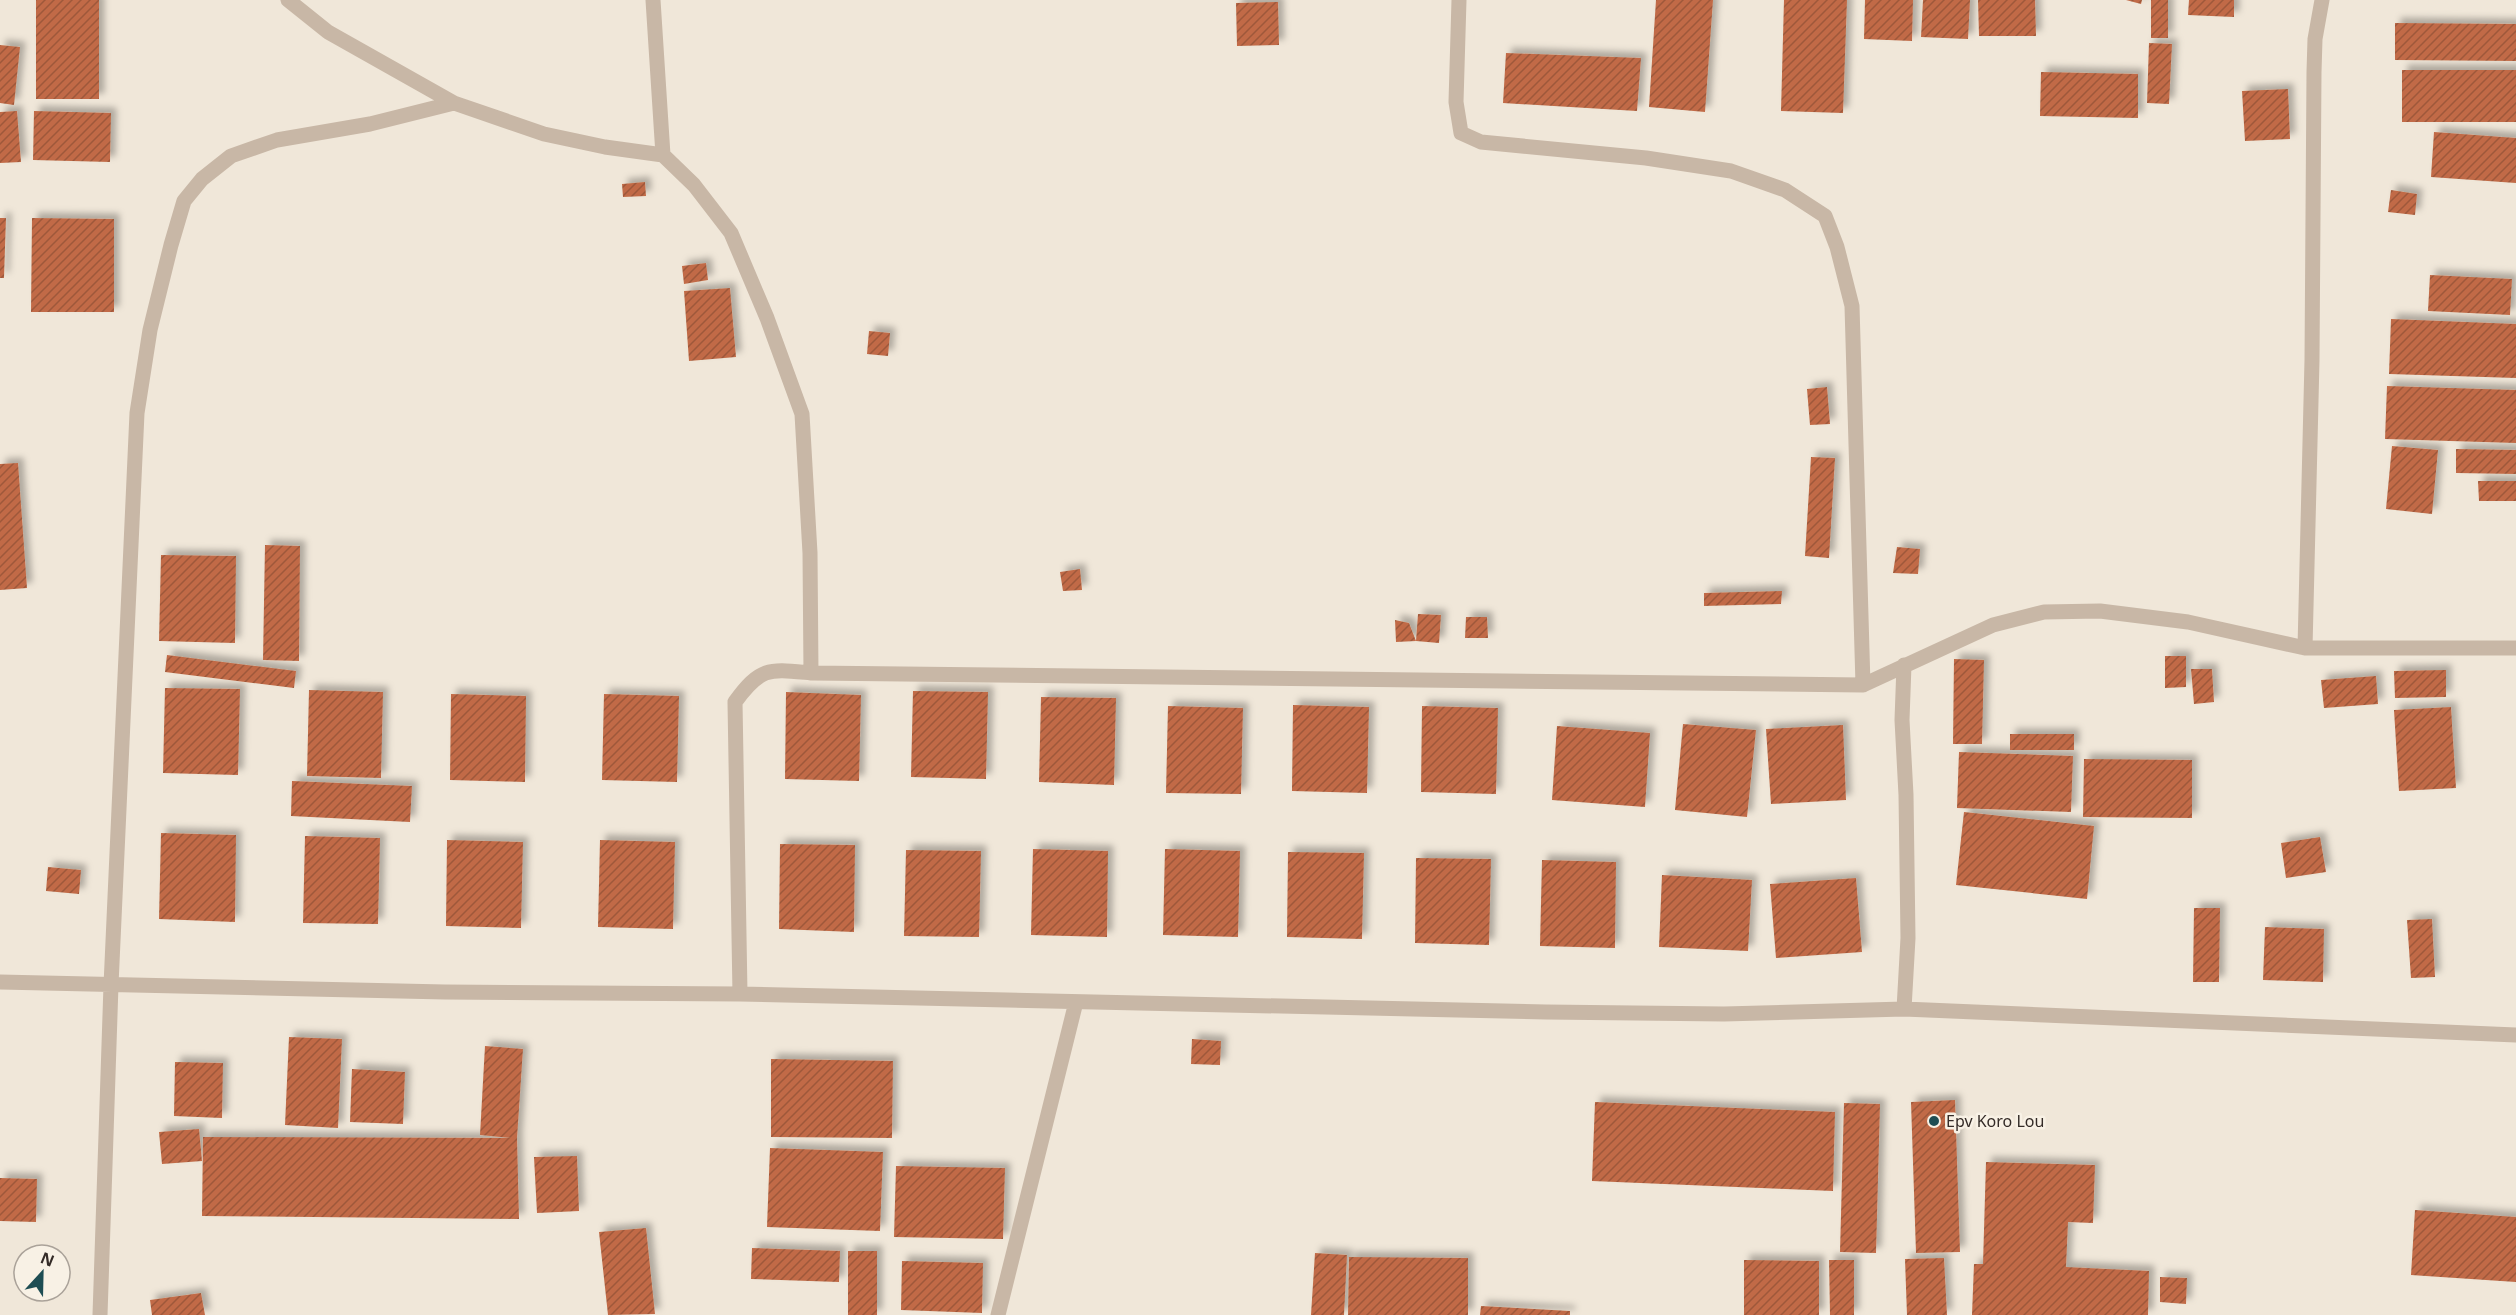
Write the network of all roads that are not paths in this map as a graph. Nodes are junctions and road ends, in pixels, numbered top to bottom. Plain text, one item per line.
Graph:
1 (288, 0) edge
2 (653, 0) edge
3 (1459, 0) edge
4 (2322, 0) edge
5 (454, 102) junction
6 (663, 155) junction
7 (2305, 648) junction
8 (2516, 648) edge
9 (1904, 665) junction
10 (811, 673) junction
11 (1863, 685) junction
12 (0, 982) edge
13 (111, 985) junction
14 (740, 994) junction
15 (1076, 1002) junction
16 (1904, 1009) junction
17 (2516, 1035) edge
18 (100, 1315) edge
19 (998, 1315) edge

1 - 5 street
2 - 6 street
3 - 11 street
4 - 7 street
5 - 6 street
5 - 13 street
6 - 10 street
7 - 8 street
7 - 9 street
9 - 11 street
9 - 16 street
10 - 11 street
10 - 14 street
12 - 13 street
13 - 14 street
13 - 18 street
14 - 15 street
15 - 16 street
15 - 19 street
16 - 17 street

